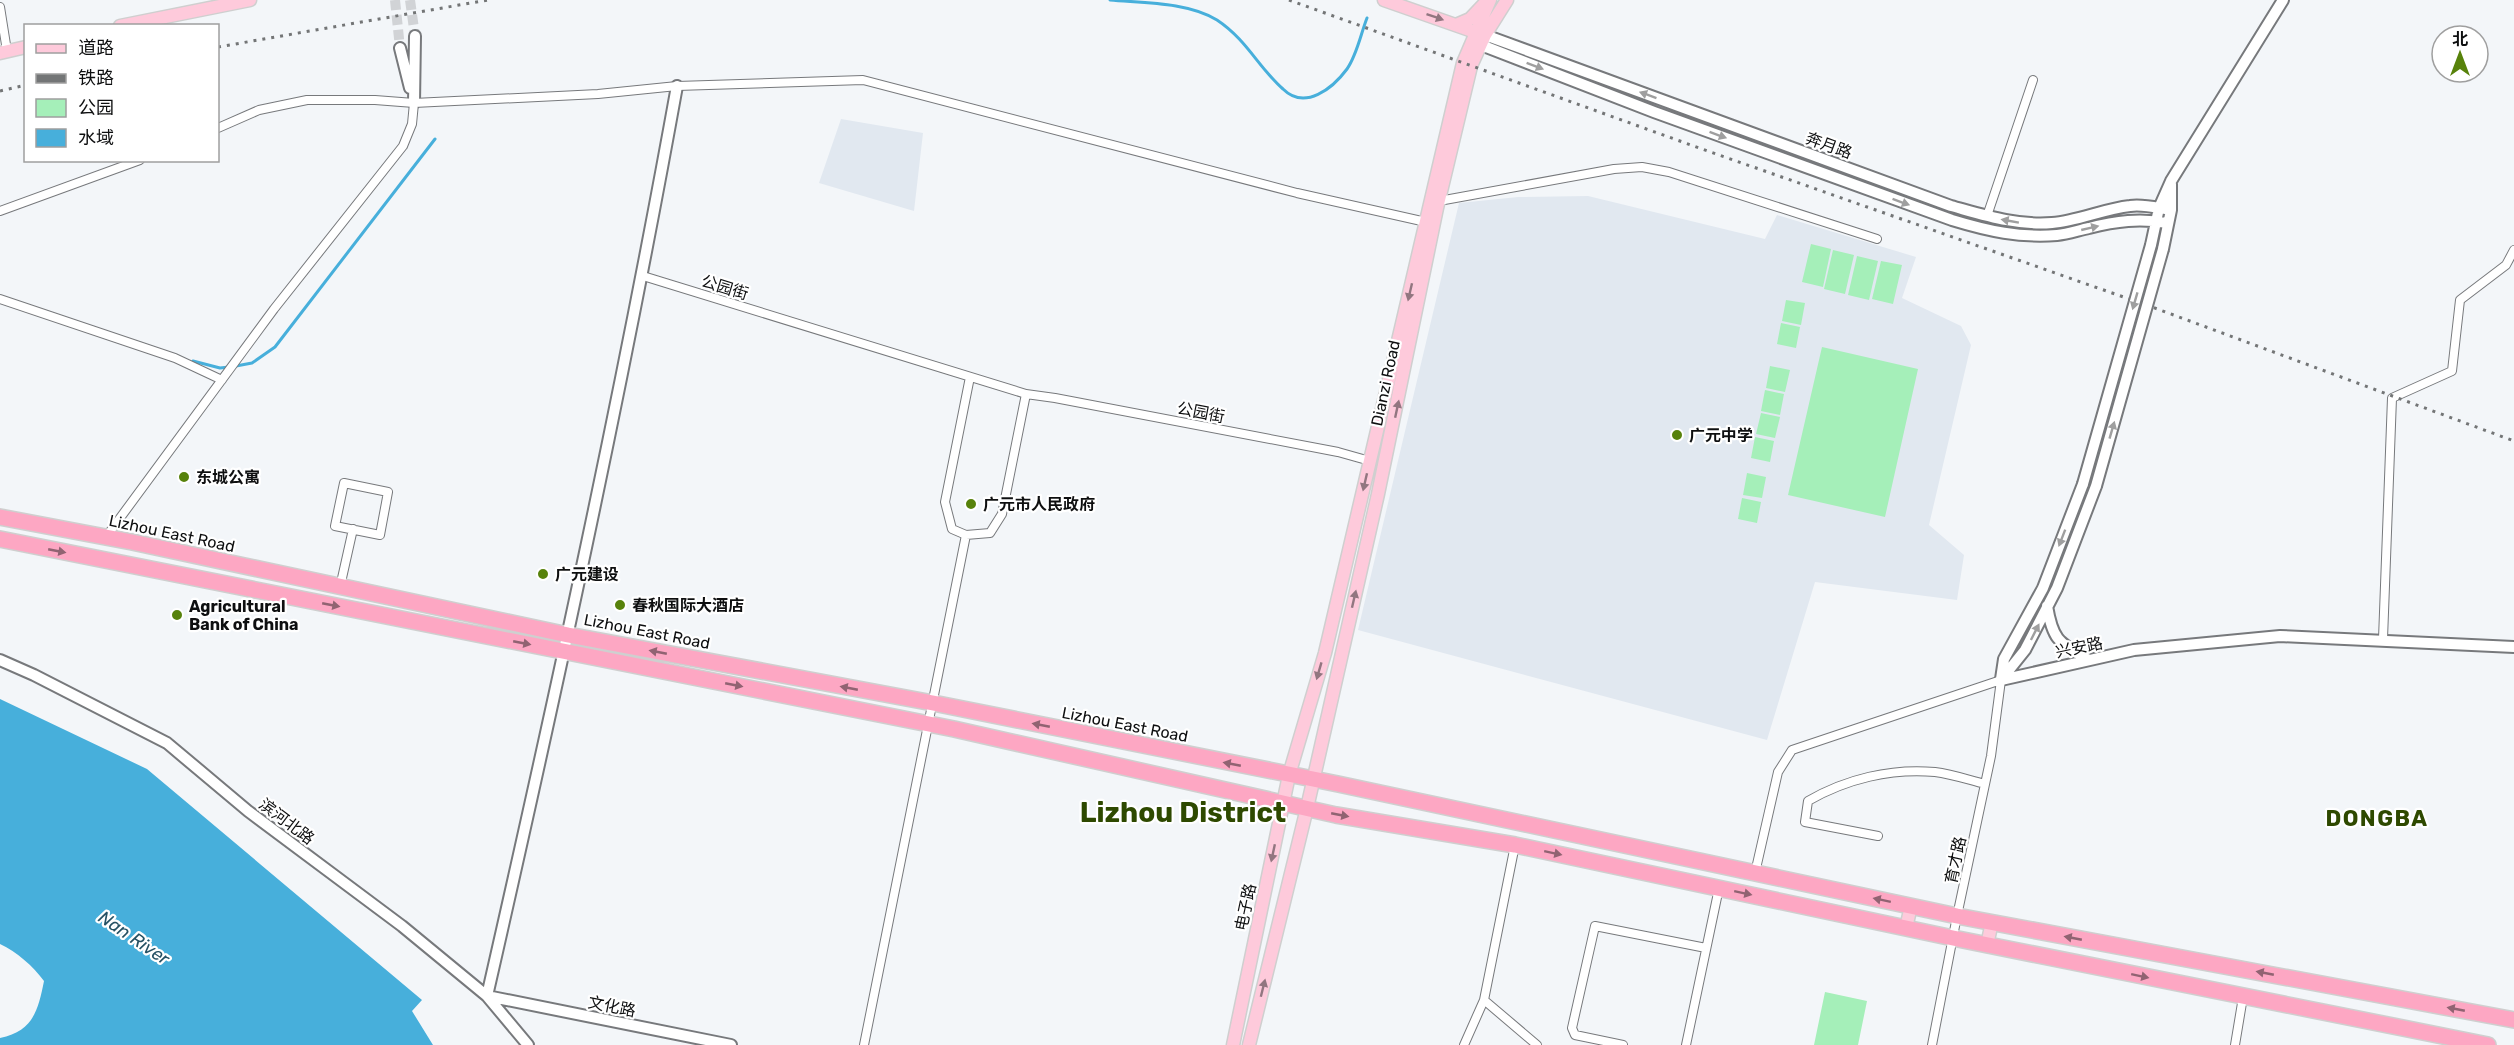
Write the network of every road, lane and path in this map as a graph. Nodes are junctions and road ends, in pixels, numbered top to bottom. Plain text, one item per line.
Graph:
1 (250, 0) edge
2 (1384, 0) edge
3 (1489, 0) edge
4 (1507, 0) edge
5 (2283, 0) edge
6 (0, 7) edge
7 (130, 24) edge
8 (1456, 25) junction
9 (415, 36) tunnel mouth
10 (1481, 37) junction
11 (24, 47) edge
12 (400, 48) tunnel mouth
13 (3, 52) edge
14 (2033, 81) dead end
15 (677, 86) junction
16 (414, 103) junction
17 (219, 128) edge
18 (134, 162) edge
19 (2171, 181) junction
20 (1439, 201) junction
21 (2159, 208) junction
22 (0, 210) edge
23 (2171, 210) junction
24 (1987, 216) junction
25 (1426, 222) junction
26 (2162, 222) junction
27 (1877, 239) dead end
28 (2514, 250) edge
29 (643, 276) junction
30 (0, 299) edge
31 (970, 377) junction
32 (222, 380) junction
33 (1026, 394) junction
34 (1370, 461) junction
35 (0, 517) edge
36 (353, 529) junction
37 (966, 535) junction
38 (106, 537) junction
39 (0, 539) edge
40 (340, 587) junction
41 (2047, 606) junction
42 (568, 635) junction
43 (2383, 639) junction
44 (2514, 647) edge
45 (563, 651) junction
46 (0, 660) edge
47 (2089, 660) junction
48 (2001, 680) junction
49 (933, 703) junction
50 (928, 724) junction
51 (1289, 776) junction
52 (1313, 779) junction
53 (1985, 784) junction
54 (1283, 803) junction
55 (1307, 808) junction
56 (1878, 836) dead end
57 (1515, 845) junction
58 (1755, 873) junction
59 (1719, 888) junction
60 (1911, 906) junction
61 (1957, 916) junction
62 (1992, 922) junction
63 (1906, 928) junction
64 (1953, 938) junction
65 (1987, 945) junction
66 (1706, 948) junction
67 (487, 996) junction
68 (2243, 998) junction
69 (1484, 1000) junction
70 (2514, 1020) edge
71 (716, 1043) edge
72 (528, 1045) edge
73 (731, 1045) edge
74 (864, 1045) edge
75 (1233, 1045) edge
76 (1249, 1045) edge
77 (1464, 1045) edge
78 (1537, 1045) edge
79 (1623, 1045) edge
80 (1686, 1045) edge
81 (1932, 1045) edge
82 (2235, 1045) edge
83 (2488, 1045) edge

1 - 7 main road
2 -> 8 main road
3 - 8 main road
3 - 10 main road
4 - 10 main road, Dianzi Road
5 - 19 street
6 - 13 street
8 - 10 main road
9 - 16 street
10 - 20 main road, Dianzi Road
24 -> 10 street, 奔月路
10 - 25 main road, Dianzi Road
10 -> 26 street
11 - 13 main road
12 - 16 street
14 - 24 street
15 - 16 street
15 - 25 street
15 - 29 street
16 - 17 street
16 - 32 street
18 - 22 street
19 - 21 street
19 - 23 street
20 - 27 street
52 -> 20 main road, Dianzi Road
21 - 23 street, 奔月路
21 -> 24 street, 奔月路
21 - 26 street
23 - 26 street
25 -> 34 main road, Dianzi Road
41 -> 26 street, bridge
26 -> 48 street, bridge
28 - 43 street
29 - 31 street, 公园街
29 - 42 street
30 - 32 street
31 - 33 street, 公园街
31 - 37 street
32 - 38 street
33 - 34 street, 公园街
33 - 37 street
34 -> 51 main road, Dianzi Road
35 - 38 highway, Lizhou East Road
36 - 36 street
36 - 40 street
37 - 49 street
38 - 40 highway, Lizhou East Road
39 -> 45 highway
40 - 42 highway, Lizhou East Road
41 - 47 street
48 -> 41 street
42 - 45 street
49 -> 42 highway, Lizhou East Road
43 - 44 street, 兴安路
43 - 47 street, 兴安路
45 -> 50 highway
45 - 67 street
46 - 67 street, 滨河北路
47 - 48 street, 兴安路
48 - 53 street, 育才路
48 - 58 street, 兴安路
49 - 50 street
51 -> 49 highway, Lizhou East Road
50 - 54 highway
50 - 74 street
51 - 52 highway, Lizhou East Road
51 - 54 main road, 电子路
52 - 55 main road
52 - 58 highway, Lizhou East Road
53 - 56 street
53 - 61 street, 育才路
54 - 55 highway
54 -> 75 main road, 电子路
55 -> 57 highway
76 -> 55 main road
57 -> 59 highway
57 - 69 street
60 -> 58 highway, Lizhou East Road
59 -> 63 highway
59 - 66 street
60 - 61 highway, Lizhou East Road
60 - 63 main road
61 - 62 highway, Lizhou East Road
61 - 64 street, 育才路
62 - 65 main road
70 -> 62 highway, Lizhou East Road
63 - 64 highway
64 - 65 highway
64 - 81 street, 育才路
65 -> 68 highway
66 - 79 street
66 - 80 street
67 - 71 street, 文化路
67 - 72 street, 滨河北路
68 - 82 street
68 - 83 highway
69 - 77 street
69 - 78 street
71 - 73 street, 文化路

